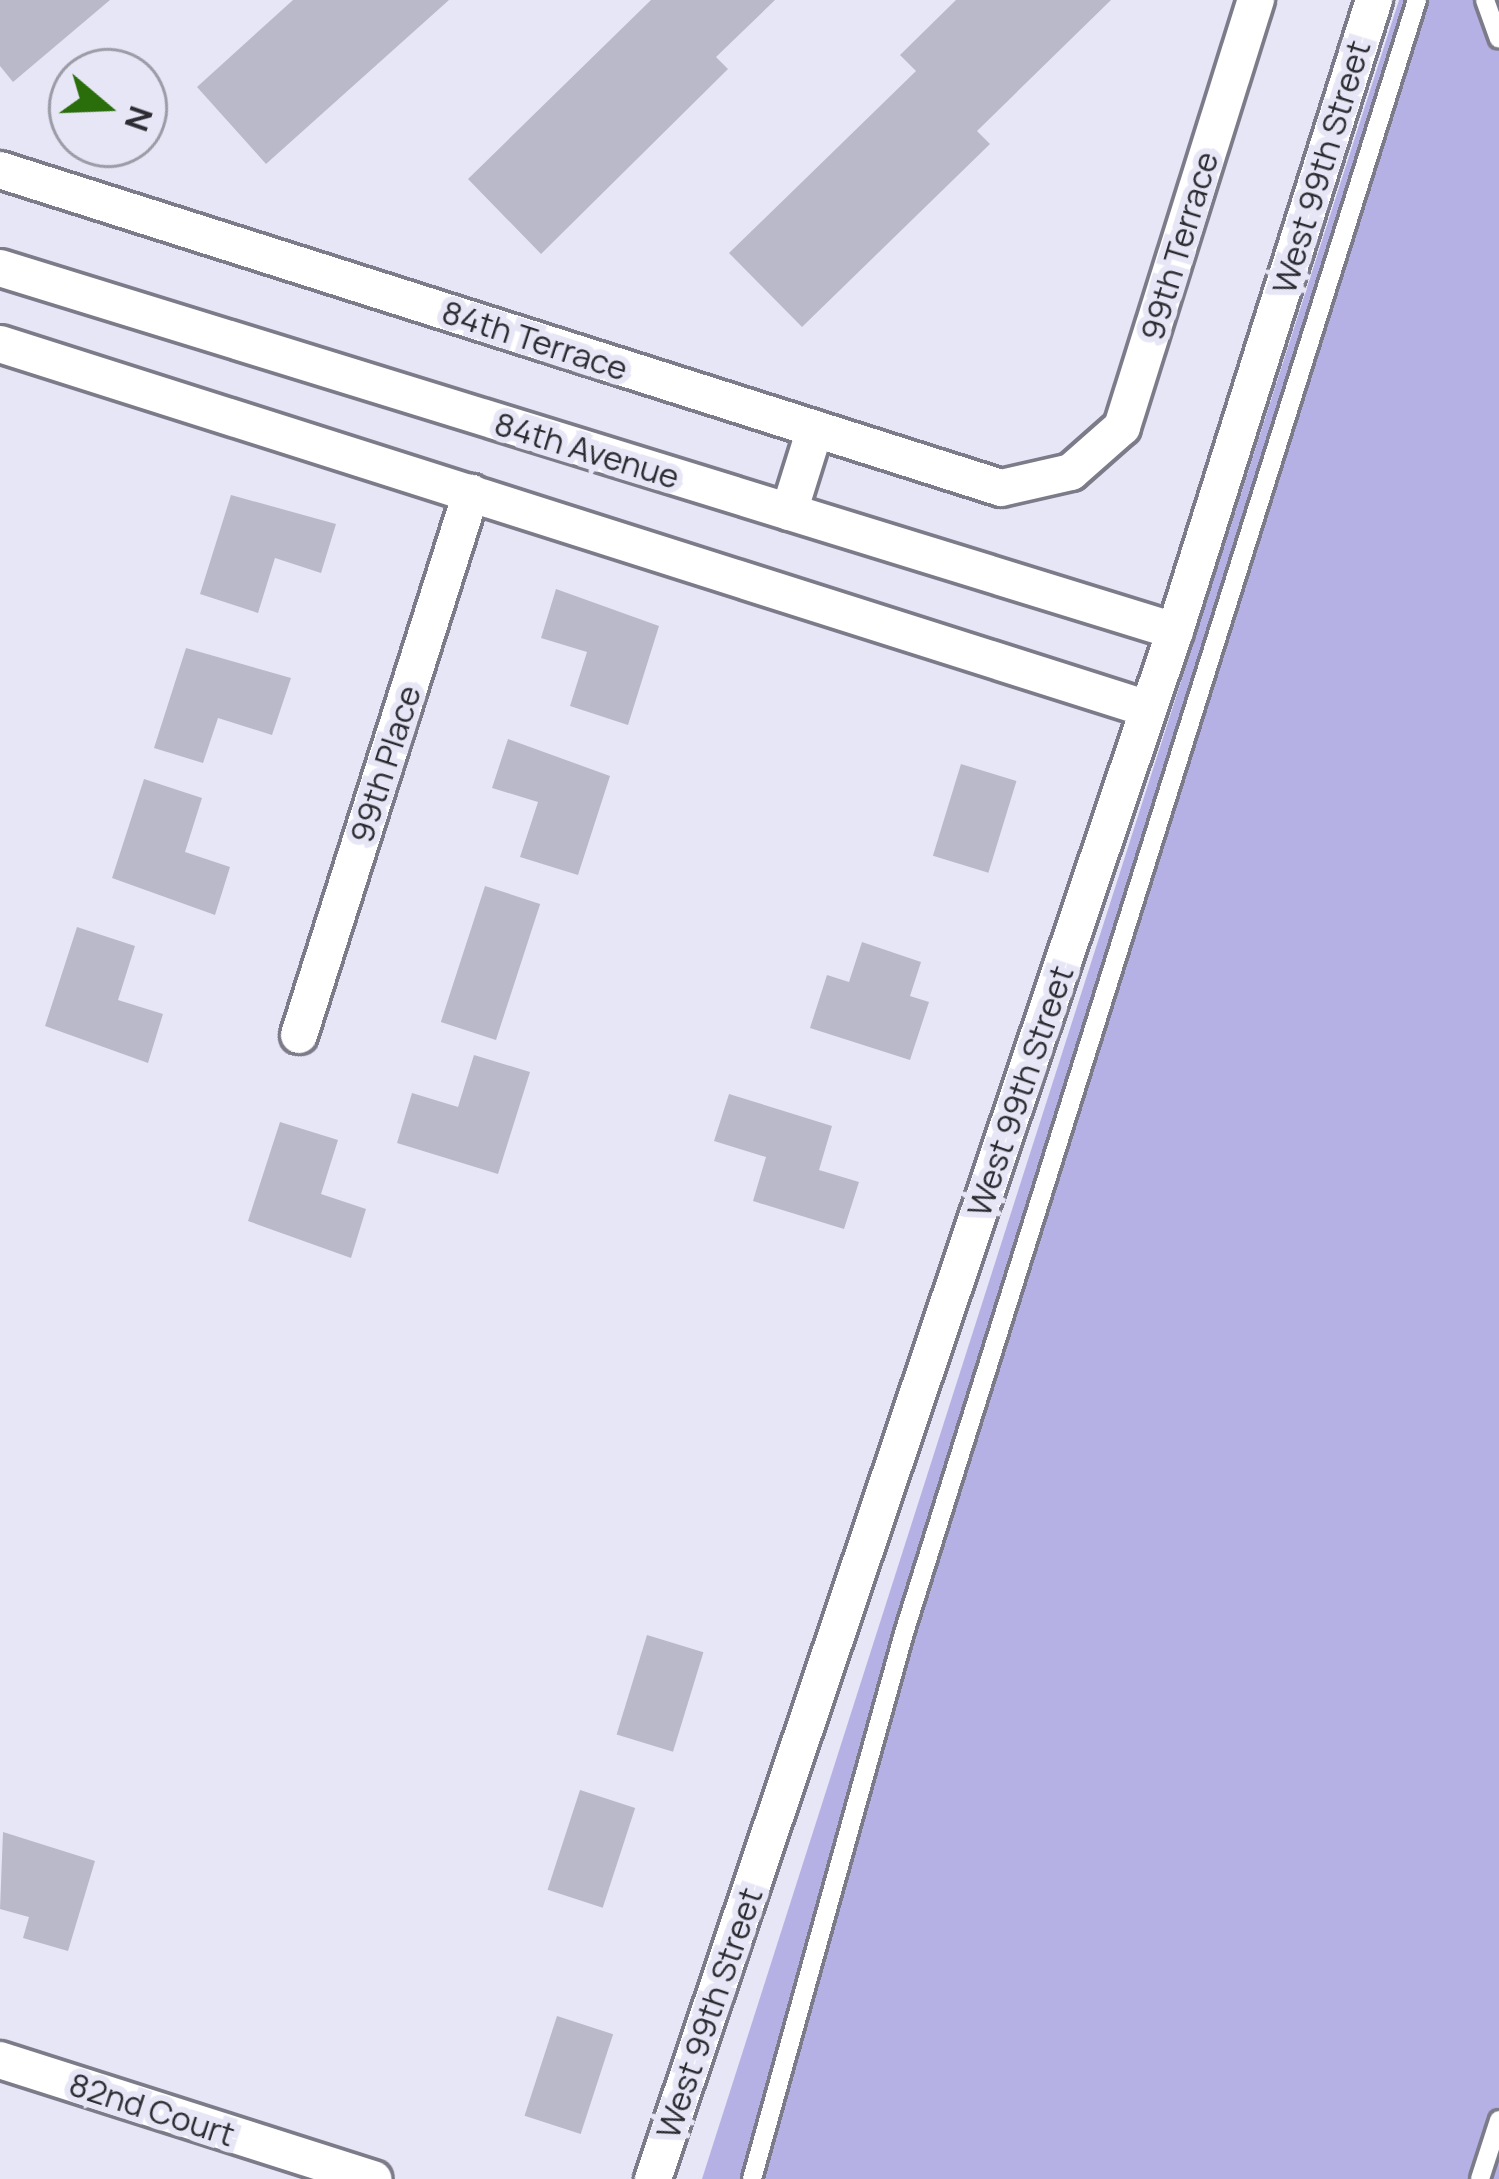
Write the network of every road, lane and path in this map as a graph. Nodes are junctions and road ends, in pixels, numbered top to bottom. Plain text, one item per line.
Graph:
1 (1256, 0) edge
2 (1374, 0) edge
3 (1418, 0) edge
4 (1485, 0) edge
5 (1499, 39) edge
6 (0, 170) edge
7 (0, 268) edge
8 (0, 344) edge
9 (815, 429) junction
10 (1071, 472) joint
11 (471, 493) junction
12 (789, 512) junction
13 (1175, 631) junction
14 (1148, 709) junction
15 (298, 1035) dead end
16 (0, 2060) edge
17 (1499, 2120) edge
18 (373, 2179) edge
19 (653, 2179) edge
20 (752, 2179) edge
21 (1480, 2179) edge

1 - 10 street, 99th Terrace
2 - 13 street, West 99th Street
3 - 20 lane
4 - 5 lane
6 - 9 street, 84th Terrace
7 - 12 street, 84th Avenue
8 - 11 street
9 - 10 street, 84th Terrace
9 - 12 street
11 - 14 street
11 - 15 street, 99th Place
12 - 13 street, 84th Avenue
13 - 14 street, West 99th Street
14 - 19 street, West 99th Street
16 - 18 street, 82nd Court
17 - 21 lane

